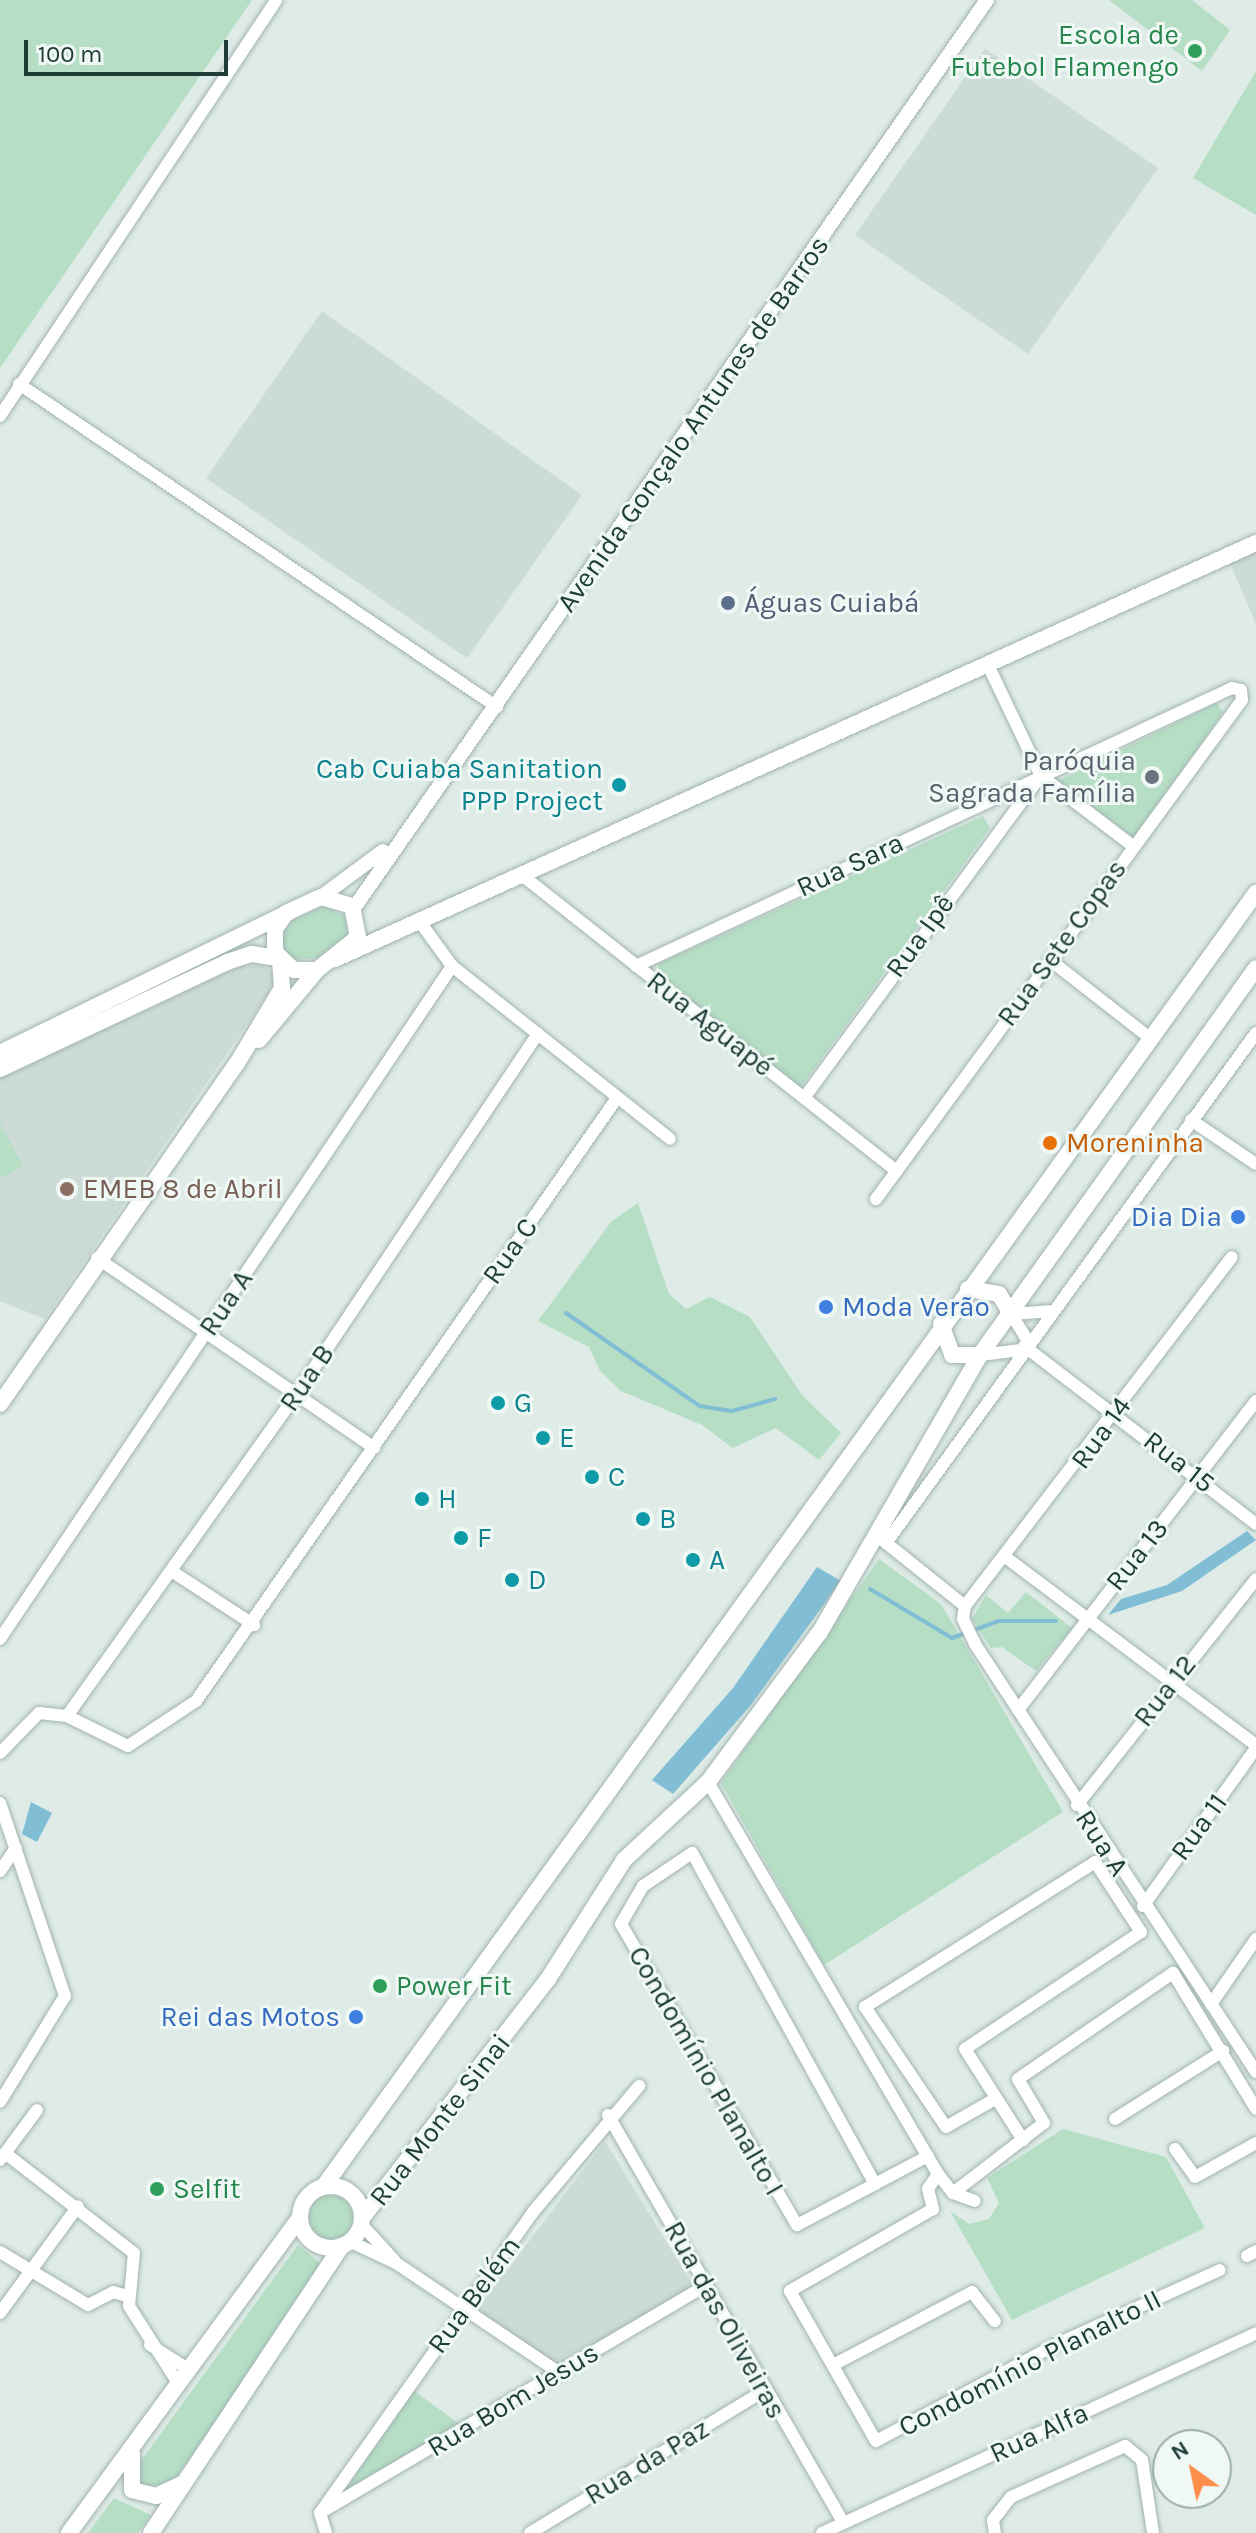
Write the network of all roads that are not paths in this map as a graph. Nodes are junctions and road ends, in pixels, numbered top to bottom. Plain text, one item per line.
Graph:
1 (276, 0) edge
2 (987, 0) edge
3 (19, 384) junction
4 (0, 416) edge
5 (1256, 543) edge
6 (988, 665) junction
7 (1240, 689) joint
8 (497, 707) junction
9 (1041, 776) junction
10 (393, 843) junction
11 (1133, 846) junction
12 (523, 876) junction
13 (1256, 893) edge
14 (321, 897) junction
15 (289, 912) junction
16 (357, 915) junction
17 (415, 924) junction
18 (279, 959) junction
19 (335, 959) junction
20 (1050, 960) junction
21 (452, 966) junction
22 (636, 966) junction
23 (1256, 968) edge
24 (317, 970) junction
25 (1256, 1033) edge
26 (538, 1034) junction
27 (1150, 1038) junction
28 (0, 1053) edge
29 (236, 1065) junction
30 (0, 1069) edge
31 (617, 1098) junction
32 (804, 1098) junction
33 (1191, 1120) junction
34 (670, 1139) dead end
35 (1256, 1164) edge
36 (897, 1171) junction
37 (876, 1199) dead end
38 (1232, 1257) dead end
39 (97, 1258) junction
40 (968, 1289) junction
41 (1050, 1311) junction
42 (1011, 1314) junction
43 (941, 1324) junction
44 (206, 1333) junction
45 (1024, 1346) junction
46 (980, 1355) junction
47 (296, 1395) junction
48 (1256, 1401) edge
49 (0, 1404) edge
50 (1116, 1412) junction
51 (374, 1448) junction
52 (1198, 1476) junction
53 (1256, 1524) edge
54 (881, 1539) junction
55 (1008, 1559) junction
56 (173, 1572) junction
57 (1256, 1579) edge
58 (965, 1606) junction
59 (1087, 1622) junction
60 (254, 1625) junction
61 (0, 1639) edge
62 (1169, 1683) junction
63 (1018, 1710) junction
64 (67, 1716) junction
65 (1256, 1746) edge
66 (0, 1753) edge
67 (708, 1782) junction
68 (0, 1803) edge
69 (1077, 1805) junction
70 (16, 1848) junction
71 (0, 1871) edge
72 (1143, 1906) junction
73 (1256, 1939) edge
74 (1211, 2004) junction
75 (1223, 2051) junction
76 (1256, 2072) edge
77 (639, 2086) dead end
78 (995, 2099) junction
79 (0, 2102) edge
80 (1256, 2109) edge
81 (37, 2110) dead end
82 (608, 2115) junction
83 (1115, 2119) dead end
84 (1023, 2140) junction
85 (1256, 2143) edge
86 (1175, 2149) dead end
87 (2, 2156) edge
88 (928, 2156) junction
89 (938, 2174) junction
90 (875, 2184) junction
91 (324, 2186) junction
92 (953, 2193) junction
93 (975, 2201) dead end
94 (78, 2206) junction
95 (300, 2217) junction
96 (361, 2221) junction
97 (346, 2243) junction
98 (0, 2252) edge
99 (396, 2263) junction
100 (1220, 2270) dead end
101 (28, 2274) junction
102 (705, 2286) junction
103 (127, 2296) junction
104 (464, 2309) junction
105 (0, 2313) edge
106 (995, 2321) dead end
107 (1256, 2333) edge
108 (833, 2365) junction
109 (560, 2373) junction
110 (183, 2376) junction
111 (764, 2391) junction
112 (136, 2441) junction
113 (185, 2482) junction
114 (320, 2513) junction
115 (844, 2523) junction
116 (69, 2533) edge
117 (151, 2533) edge
118 (326, 2533) edge
119 (530, 2533) edge
120 (822, 2533) edge
121 (995, 2533) edge
122 (1153, 2533) edge

1 - 3 street
2 - 8 street, Avenida Gonçalo Antunes de Barros
3 - 4 street
3 - 8 street
5 - 6 main road
6 - 9 street
6 - 12 main road
7 - 9 street, Rua Sara
7 - 11 street, Rua Sete Copas
8 - 10 street, Avenida Gonçalo Antunes de Barros
9 - 11 street
9 - 22 street, Rua Sara
9 - 32 street, Rua Ipê
10 - 14 street, Avenida Gonçalo Antunes de Barros
10 - 16 street, Avenida Gonçalo Antunes de Barros
11 - 20 street, Rua Sete Copas
12 - 17 main road
12 - 22 street, Rua Aguapé
13 - 27 main road
14 - 15 main road
14 - 16 main road
15 - 18 main road
15 - 28 main road
16 - 17 main road
16 - 19 main road
17 - 19 main road
17 - 21 street
18 - 24 main road
18 - 29 main road
18 - 30 main road
19 - 24 main road
20 - 27 street
20 - 36 street, Rua Sete Copas
21 - 26 street
21 - 44 street, Rua A
22 - 32 street, Rua Aguapé
23 - 42 main road
24 - 29 main road
25 - 33 street
26 - 31 street
26 - 47 street, Rua B
27 - 40 main road
29 - 39 main road
31 - 34 street
31 - 51 street, Rua C
32 - 36 street, Rua Aguapé
33 - 35 street
33 - 41 street
36 - 37 street, Rua Sete Copas
38 - 50 street, Rua 14
39 - 44 street
39 - 49 main road
40 - 42 main road
40 - 43 main road
41 - 42 street
41 - 45 street
42 - 45 street, Rua 15
42 - 46 main road
43 - 46 main road
43 - 91 main road
44 - 47 street
44 - 61 street, Rua A
45 - 46 street
45 - 50 street, Rua 15
45 - 54 street
46 - 54 main road, Rua Monte Sinai
47 - 51 street
47 - 56 street, Rua B
48 - 52 street, Rua 13
50 - 52 street, Rua 15
50 - 55 street, Rua 14
51 - 60 street, Rua C
52 - 53 street, Rua 15
52 - 59 street, Rua 13
54 - 58 street
54 - 67 main road, Rua Monte Sinai
55 - 58 street, Rua 14
55 - 59 street
56 - 60 street
56 - 64 street, Rua B
57 - 62 street, Rua 12
58 - 63 street, Rua A
59 - 62 street
59 - 63 street, Rua 13
60 - 64 street, Rua C
62 - 65 street
62 - 69 street, Rua 12
63 - 69 street, Rua A
64 - 66 street
65 - 72 street, Rua 11
67 - 88 street
67 - 96 main road, Rua Monte Sinai
68 - 70 street
69 - 72 street, Rua A
70 - 71 street
70 - 79 street
72 - 74 street, Rua A
73 - 74 street
74 - 76 street, Rua A
75 - 80 street
75 - 83 street
75 - 84 street
77 - 82 street, Rua Belém
78 - 78 street
78 - 84 street
81 - 87 street
82 - 102 street, Rua das Oliveiras
82 - 104 street, Rua Belém
84 - 92 street
85 - 86 street
87 - 94 street
88 - 89 street
88 - 90 street, Condomínio Planalto I
89 - 92 street
89 - 108 street, Condomínio Planalto II
90 - 90 street, Condomínio Planalto I
91 - 95 main road
91 - 96 main road
92 - 93 street
94 - 101 street
94 - 103 street
95 - 97 main road
95 - 110 main road
96 - 97 main road
96 - 99 street
97 - 99 street
97 - 113 main road
98 - 101 street
99 - 104 street
100 - 108 street, Condomínio Planalto II
101 - 103 street
101 - 105 street
102 - 109 street, Rua Bom Jesus
102 - 111 street, Rua das Oliveiras
103 - 110 street
104 - 109 street
104 - 114 street, Rua Belém
106 - 108 street, Condomínio Planalto II
107 - 115 street, Rua Alfa
109 - 114 street, Rua Bom Jesus
110 - 112 main road
111 - 115 street, Rua das Oliveiras
111 - 119 street, Rua da Paz
112 - 113 main road
112 - 116 main road
113 - 117 main road
114 - 118 street
115 - 120 street, Rua Alfa
121 - 122 street

